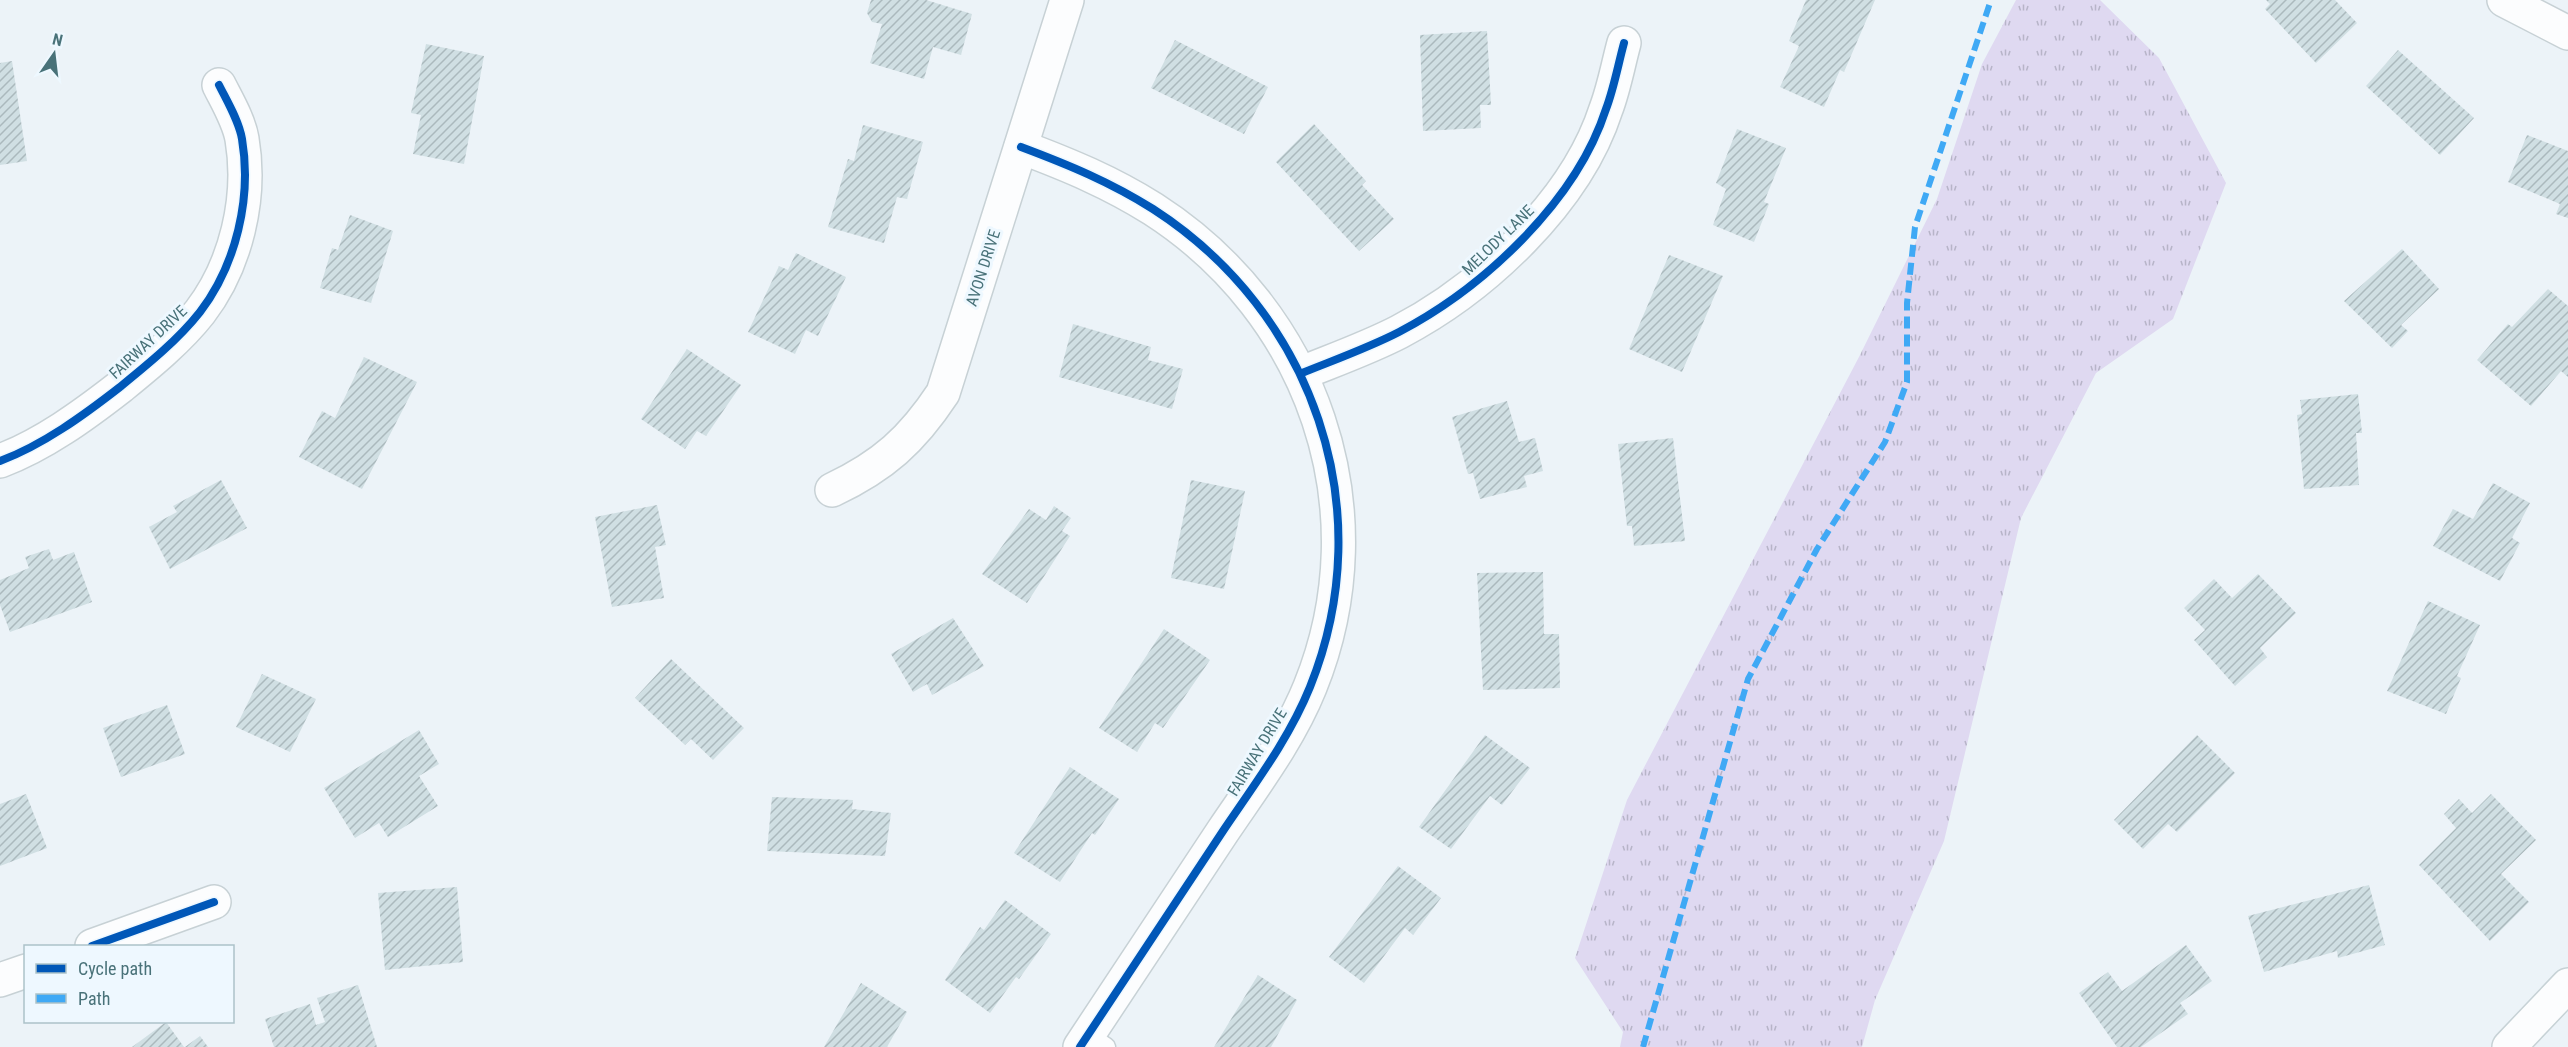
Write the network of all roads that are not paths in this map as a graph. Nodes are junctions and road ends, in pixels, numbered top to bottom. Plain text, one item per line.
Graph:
1 (1067, 0) edge
2 (2504, 0) edge
3 (2568, 33) edge
4 (1624, 43) dead end
5 (219, 85) dead end
6 (1021, 147) junction
7 (1302, 373) junction
8 (0, 461) edge
9 (832, 490) dead end
10 (214, 902) dead end
11 (95, 945) edge
12 (24, 971) edge
13 (0, 980) edge
14 (2568, 985) edge
15 (1091, 1043) edge
16 (2509, 1047) edge

1 - 6 street, AVON DRIVE
2 - 3 street
4 - 7 street, MELODY LANE
5 - 8 street, FAIRWAY DRIVE
6 - 7 street, FAIRWAY DRIVE
6 - 9 street, AVON DRIVE
7 - 15 street, FAIRWAY DRIVE
10 - 11 street
12 - 13 street
14 - 16 street

